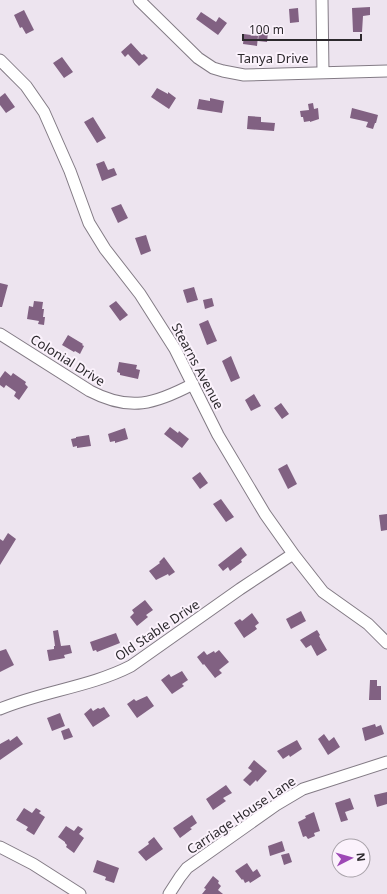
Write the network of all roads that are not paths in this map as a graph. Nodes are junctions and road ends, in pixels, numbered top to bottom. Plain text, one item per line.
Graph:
1 (139, 0) edge
2 (322, 0) edge
3 (0, 60) edge
4 (387, 71) edge
5 (323, 72) junction
6 (0, 334) edge
7 (193, 384) junction
8 (293, 554) junction
9 (387, 644) edge
10 (0, 709) edge
11 (387, 762) edge
12 (0, 847) edge
13 (80, 894) edge
14 (169, 894) edge

1 - 5 street, Tanya Drive
2 - 5 street
3 - 7 street, Stearns Avenue
4 - 5 street, Tanya Drive
6 - 7 street, Colonial Drive
7 - 8 street, Stearns Avenue
8 - 9 street, Stearns Avenue
8 - 10 street, Old Stable Drive
11 - 14 street, Carriage House Lane
12 - 13 street

